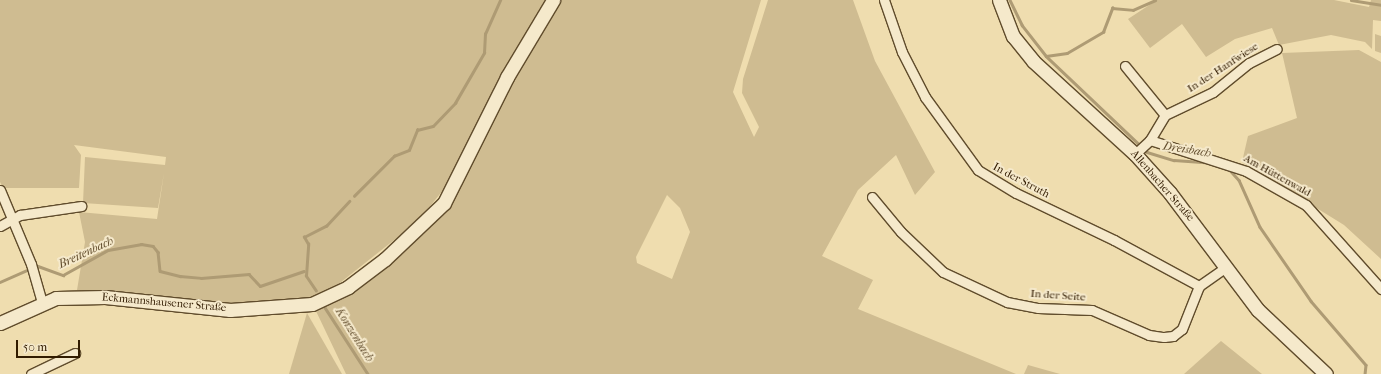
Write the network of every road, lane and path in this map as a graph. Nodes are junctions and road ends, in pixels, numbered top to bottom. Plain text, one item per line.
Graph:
1 (553, 0) edge
2 (884, 0) edge
3 (999, 0) edge
4 (1277, 49) dead end
5 (1125, 66) dead end
6 (1165, 115) junction
7 (1142, 147) junction
8 (0, 190) edge
9 (872, 197) dead end
10 (81, 206) dead end
11 (12, 218) junction
12 (0, 226) edge
13 (1225, 268) junction
14 (1199, 286) junction
15 (1381, 289) edge
16 (42, 302) junction
17 (0, 323) edge
18 (75, 353) dead end
19 (31, 374) edge
20 (1326, 374) edge

1 - 16 main road, Eckmannshausener Straße
2 - 14 street, In der Struth
3 - 7 main road, Allenbacher Straße
4 - 6 street, In der Hanfwiese
5 - 6 street
6 - 7 street
7 - 13 main road, Allenbacher Straße
7 - 15 street, Am Hüttenwald
8 - 11 street
9 - 14 street, In der Seite
10 - 11 street
11 - 12 street
11 - 16 street
13 - 14 street
13 - 20 main road, Allenbacher Straße
16 - 17 main road, Eckmannshausener Straße
18 - 19 street

